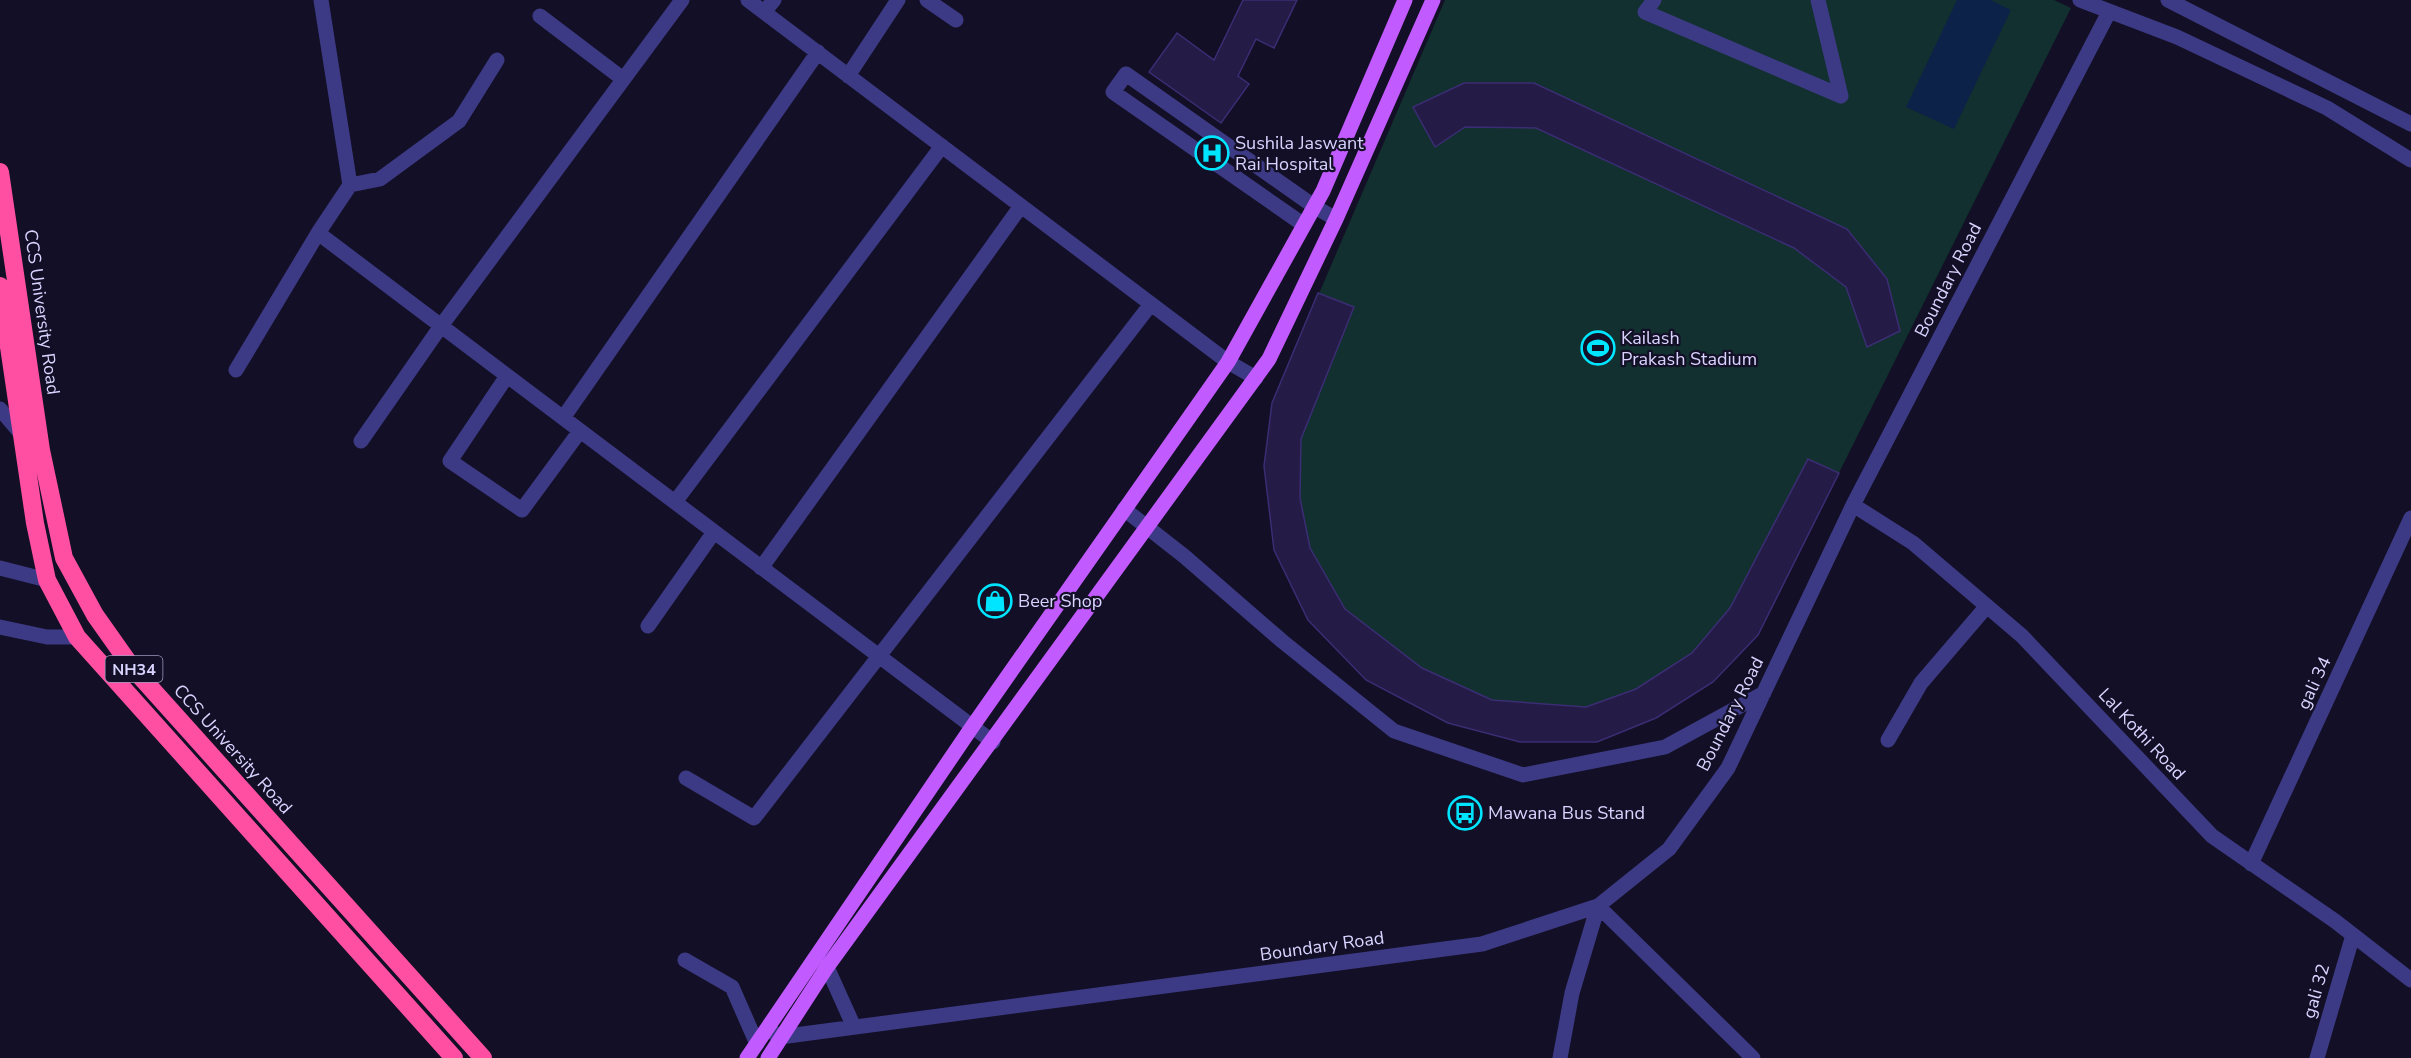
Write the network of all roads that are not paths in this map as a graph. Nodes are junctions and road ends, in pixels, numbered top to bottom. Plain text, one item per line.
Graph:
1 (321, 0) edge
2 (682, 0) edge
3 (748, 0) edge
4 (898, 0) edge
5 (927, 0) edge
6 (1405, 0) edge
7 (1433, 0) edge
8 (1654, 0) edge
9 (1818, 0) edge
10 (2080, 0) edge
11 (2168, 0) edge
12 (769, 6) edge
13 (2109, 12) junction
14 (540, 16) dead end
15 (956, 20) dead end
16 (818, 52) junction
17 (497, 60) dead end
18 (848, 76) junction
19 (623, 79) junction
20 (2411, 124) edge
21 (942, 146) junction
22 (2411, 160) edge
23 (0, 172) edge
24 (350, 185) junction
25 (1021, 206) junction
26 (1315, 207) junction
27 (1336, 219) junction
28 (1304, 225) junction
29 (318, 233) junction
30 (0, 286) edge
31 (1151, 304) junction
32 (441, 326) junction
33 (1228, 362) junction
34 (237, 370) dead end
35 (507, 376) junction
36 (1256, 378) junction
37 (0, 409) edge
38 (563, 418) junction
39 (580, 431) junction
40 (32, 436) junction
41 (361, 441) dead end
42 (675, 502) junction
43 (1853, 505) junction
44 (1124, 509) junction
45 (2411, 518) edge
46 (1148, 528) junction
47 (714, 532) junction
48 (0, 568) edge
49 (761, 568) junction
50 (47, 580) junction
51 (1987, 606) junction
52 (648, 626) dead end
53 (0, 627) edge
54 (77, 637) junction
55 (878, 656) junction
56 (1764, 693) junction
57 (972, 727) junction
58 (1888, 740) dead end
59 (993, 742) junction
60 (686, 778) dead end
61 (285, 837) junction
62 (268, 851) junction
63 (2252, 864) junction
64 (333, 891) junction
65 (1598, 906) junction
66 (318, 907) junction
67 (2353, 935) junction
68 (685, 960) dead end
69 (821, 963) junction
70 (2411, 980) edge
71 (854, 1027) junction
72 (455, 1028) junction
73 (774, 1033) junction
74 (439, 1041) junction
75 (757, 1044) junction
76 (454, 1058) edge
77 (483, 1058) edge
78 (747, 1058) edge
79 (768, 1058) edge
80 (1560, 1058) edge
81 (1753, 1058) edge
82 (2317, 1058) edge

1 - 24 street
2 - 19 street
3 - 12 street
4 - 18 street
5 - 15 street
6 - 26 main road
7 - 27 main road
8 - 9 street
10 - 13 street
11 - 20 street
12 - 16 street
13 - 22 street
13 - 43 street, Boundary Road
14 - 19 street
16 - 18 street
16 - 38 street
17 - 24 street
18 - 21 street
19 - 32 street
21 - 25 street
21 - 42 street
23 - 40 highway, CCS University Road / NH34
24 - 29 street
25 - 31 street
25 - 49 street
26 - 27 street
26 - 28 main road
26 - 28 street
27 - 36 main road
28 - 33 main road
29 - 32 street
29 - 34 street
30 - 40 highway, CCS University Road / NH34
31 - 33 street
31 - 55 street
32 - 35 street
32 - 41 street
33 - 36 street
33 - 44 main road
35 - 38 street
35 - 39 street
36 - 46 main road
37 - 40 street
38 - 39 street
39 - 42 street
40 - 50 highway, CCS University Road / NH34
40 - 61 highway, CCS University Road / NH34
42 - 47 street
43 - 51 street, Lal Kothi Road
43 - 56 street, Boundary Road
44 - 46 street
44 - 57 main road
45 - 63 street, gali 34
46 - 56 street
46 - 59 main road
47 - 49 street
47 - 52 street
48 - 50 street
49 - 55 street
50 - 54 highway, CCS University Road / NH34
51 - 58 street
51 - 63 street, Lal Kothi Road
53 - 54 street
54 - 62 highway, CCS University Road / NH34
55 - 57 street
55 - 60 street
56 - 65 street, Boundary Road
57 - 59 street
57 - 69 main road
59 - 69 main road
61 - 62 highway
61 - 64 highway, CCS University Road / NH34
62 - 66 highway, CCS University Road / NH34
63 - 67 street, Lal Kothi Road
64 - 66 highway
64 - 72 highway, CCS University Road / NH34
65 - 71 street, Boundary Road
65 - 80 street
65 - 81 street
66 - 74 highway, CCS University Road / NH34
67 - 70 street, Lal Kothi Road
67 - 82 street, gali 32
68 - 75 street
69 - 71 street
69 - 73 main road
71 - 73 street, Boundary Road
72 - 74 highway
72 - 77 highway, CCS University Road / NH34
73 - 75 main road
73 - 79 main road
74 - 76 highway, CCS University Road / NH34
75 - 78 main road

